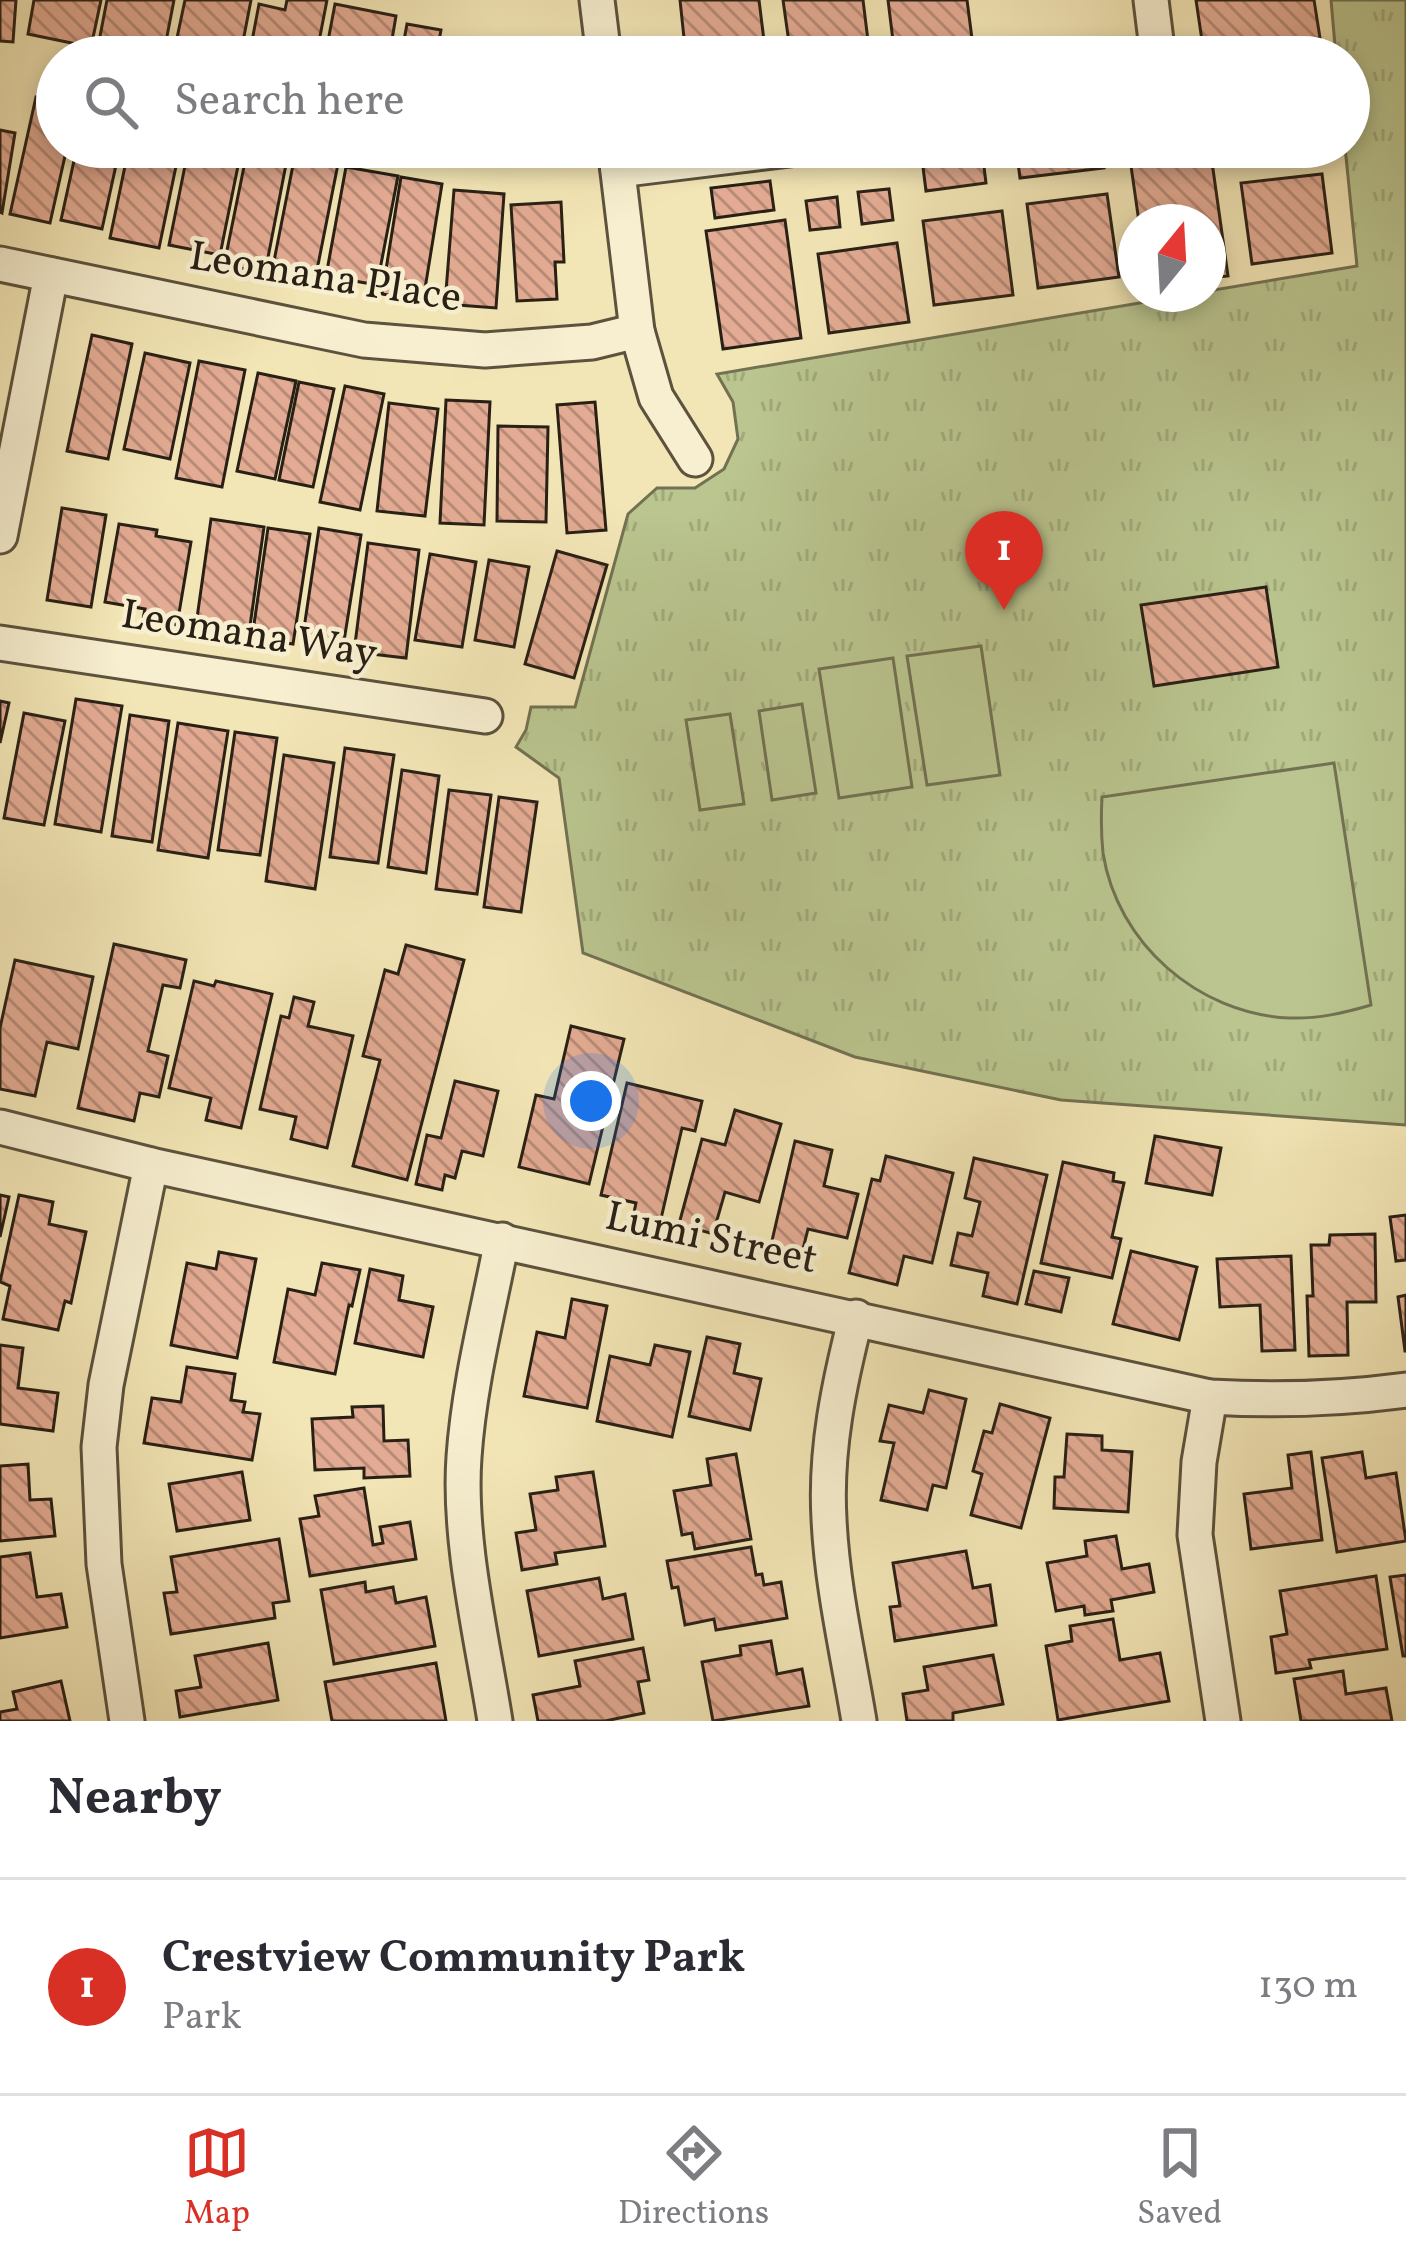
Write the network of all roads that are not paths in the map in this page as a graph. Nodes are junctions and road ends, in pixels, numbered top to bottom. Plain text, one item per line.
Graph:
1 (597, 0) edge
2 (1151, 0) edge
3 (601, 36) edge
4 (1155, 36) edge
5 (617, 168) edge
6 (0, 264) edge
7 (51, 275) junction
8 (637, 331) junction
9 (695, 459) dead end
10 (0, 536) edge
11 (0, 643) edge
12 (485, 716) dead end
13 (0, 1127) edge
14 (151, 1165) junction
15 (502, 1240) junction
16 (856, 1317) junction
17 (1406, 1390) edge
18 (1210, 1397) junction
19 (128, 1721) edge
20 (495, 1721) edge
21 (859, 1721) edge
22 (1223, 1721) edge

1 - 3 street
2 - 4 street
5 - 8 street
6 - 7 street, Leomana Place
7 - 8 street, Leomana Place
7 - 10 street
8 - 9 street
11 - 12 street, Leomana Way
13 - 14 street, Lumi Street
14 - 15 street, Lumi Street
14 - 19 street
15 - 16 street, Lumi Street
15 - 20 street
16 - 18 street, Lumi Street
16 - 21 street
17 - 18 street, Lumi Street
18 - 22 street

